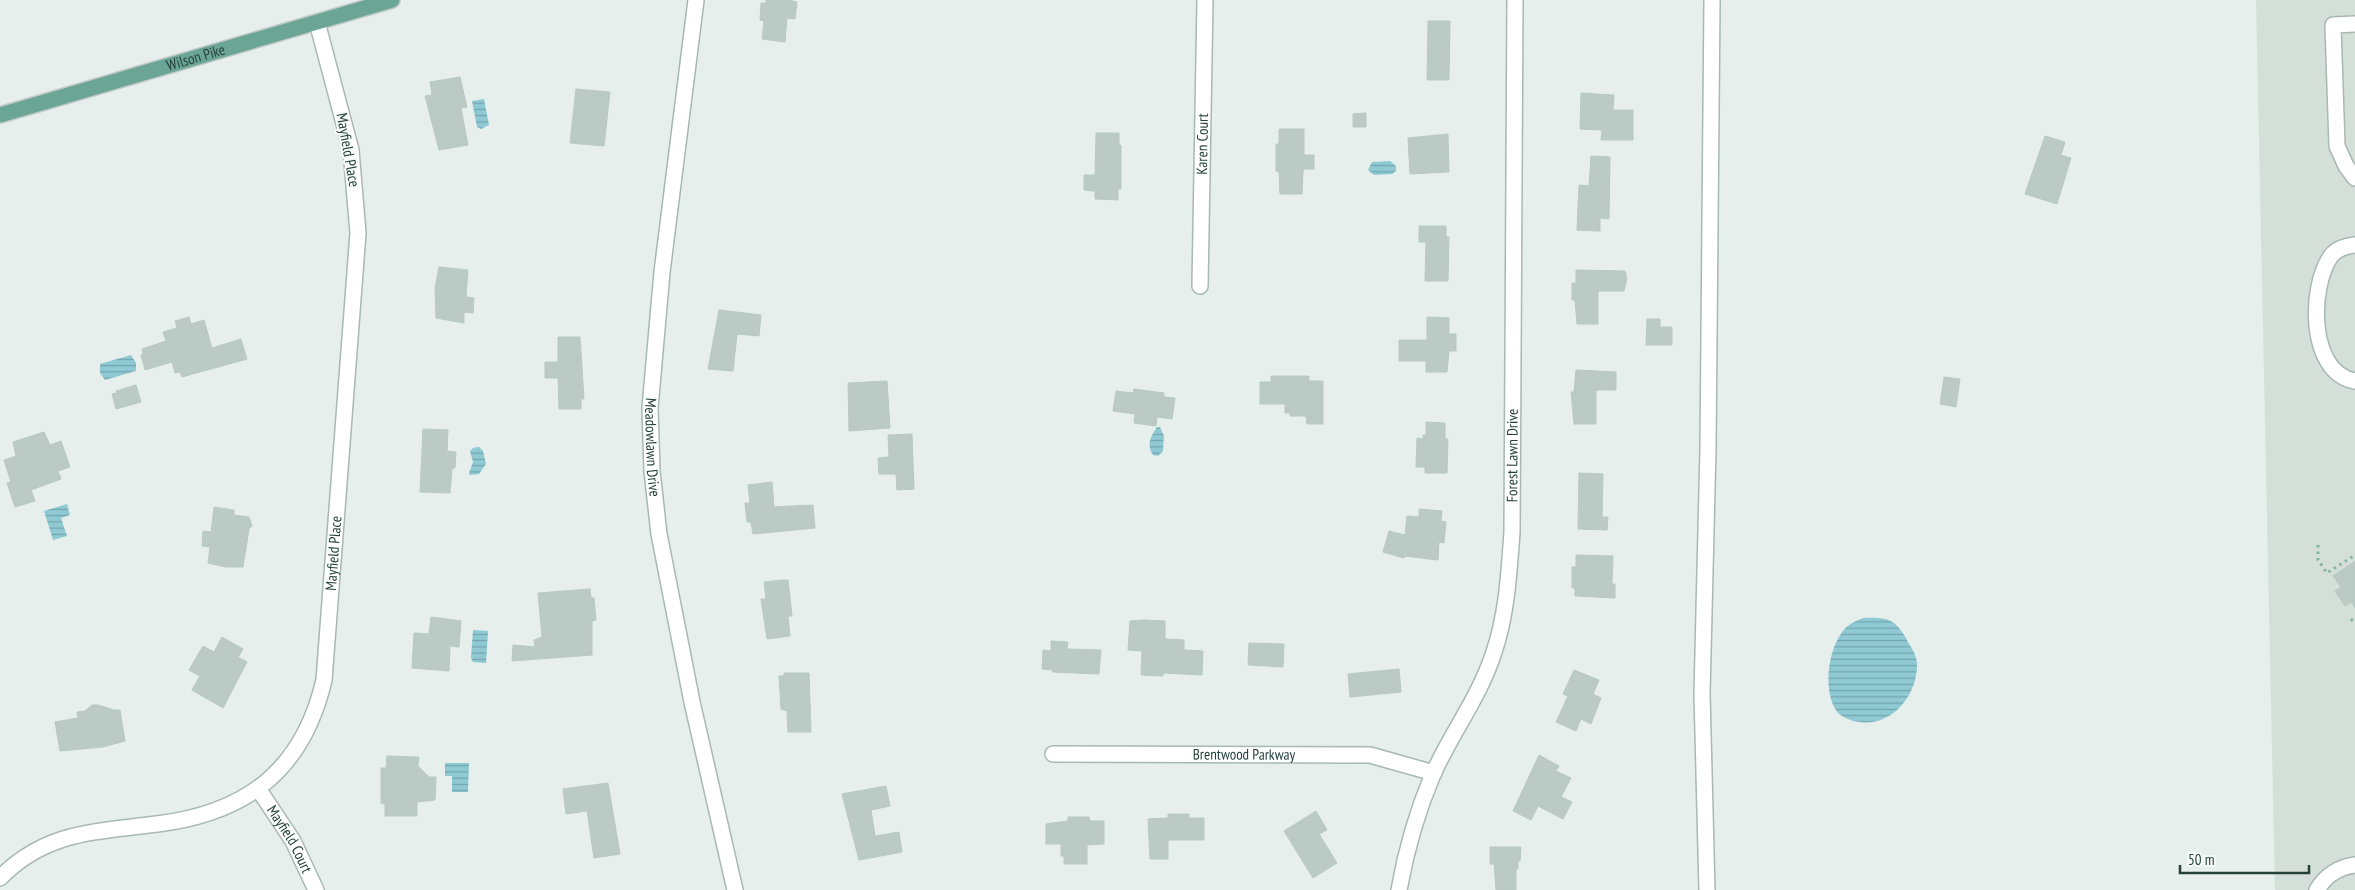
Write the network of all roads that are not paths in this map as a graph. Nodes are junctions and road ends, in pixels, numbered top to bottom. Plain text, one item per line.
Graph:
1 (392, 0) edge
2 (696, 0) edge
3 (1205, 0) edge
4 (1515, 0) edge
5 (1712, 0) edge
6 (318, 22) junction
7 (2355, 24) edge
8 (0, 115) edge
9 (2340, 154) junction
10 (2355, 160) edge
11 (2355, 178) edge
12 (2355, 245) edge
13 (1200, 286) dead end
14 (2355, 381) edge
15 (1053, 754) dead end
16 (1434, 773) junction
17 (259, 790) junction
18 (2355, 865) edge
19 (0, 878) edge
20 (316, 890) edge
21 (735, 890) edge
22 (1399, 890) edge
23 (1707, 890) edge
24 (2317, 890) edge

1 - 6 main road, Wilson Pike
2 - 21 street, Meadowlawn Drive
3 - 13 street, Karen Court
4 - 16 street, Forest Lawn Drive
5 - 23 street
6 - 8 main road, Wilson Pike
6 - 17 street, Mayfield Place
7 - 9 street
9 - 10 street
9 - 11 street
12 - 14 street
15 - 16 street, Brentwood Parkway
16 - 22 street, Forest Lawn Drive
17 - 19 street, Mayfield Place
17 - 20 street, Mayfield Court
18 - 24 street

